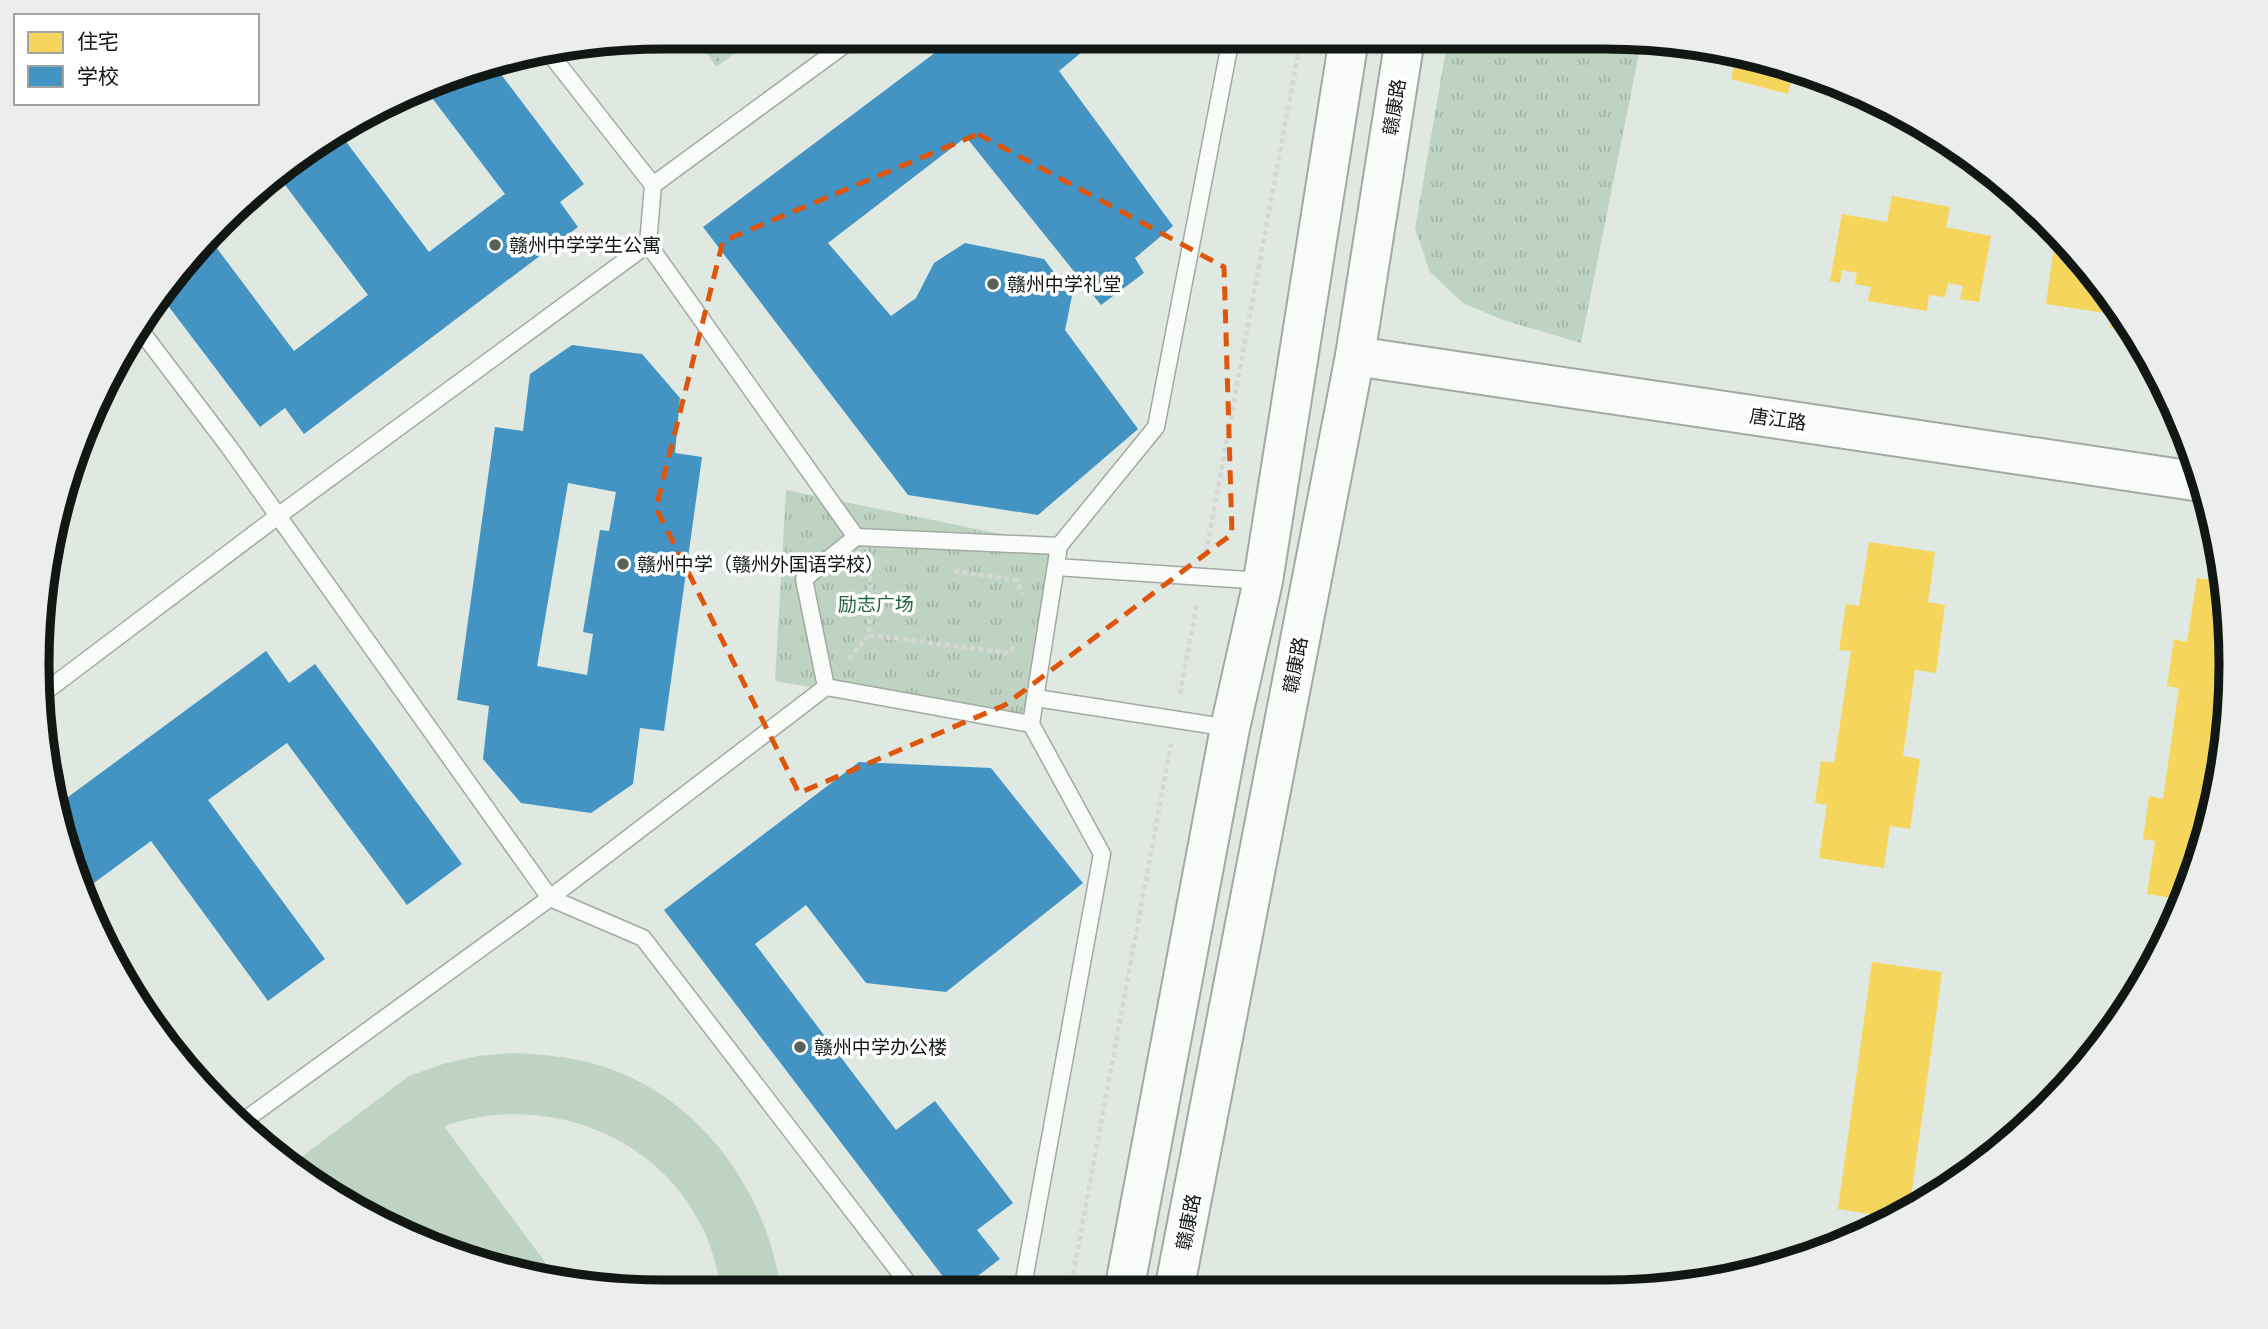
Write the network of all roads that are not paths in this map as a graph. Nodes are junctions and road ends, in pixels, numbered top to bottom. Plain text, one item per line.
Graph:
1 (839, 49) edge
2 (1229, 49) edge
3 (1347, 49) edge
4 (1403, 49) edge
5 (554, 59) edge
6 (653, 185) junction
7 (648, 244) junction
8 (145, 336) edge
9 (1355, 356) junction
10 (2190, 480) edge
11 (278, 516) junction
12 (856, 537) junction
13 (1059, 546) junction
14 (1056, 567) junction
15 (1263, 581) junction
16 (826, 687) junction
17 (50, 688) edge
18 (1036, 698) junction
19 (1031, 724) junction
20 (1230, 728) junction
21 (550, 898) junction
22 (248, 1117) edge
23 (906, 1280) edge
24 (1024, 1280) edge
25 (1126, 1280) edge
26 (1176, 1280) edge

1 - 6 lane
2 - 13 lane
3 - 15 main road
4 - 9 main road, 赣康路
5 - 6 lane
6 - 7 lane
7 - 11 lane
7 - 12 lane
8 - 11 lane
9 - 10 main road, 唐江路
9 - 26 main road, 赣康路
11 - 17 lane
11 - 21 lane
12 - 13 lane
12 - 16 lane
13 - 14 lane
14 - 15 lane
14 - 18 lane
15 - 20 main road
16 - 19 lane
16 - 21 lane
18 - 19 lane
18 - 20 lane
19 - 24 lane
20 - 25 main road
21 - 22 lane
21 - 23 lane

